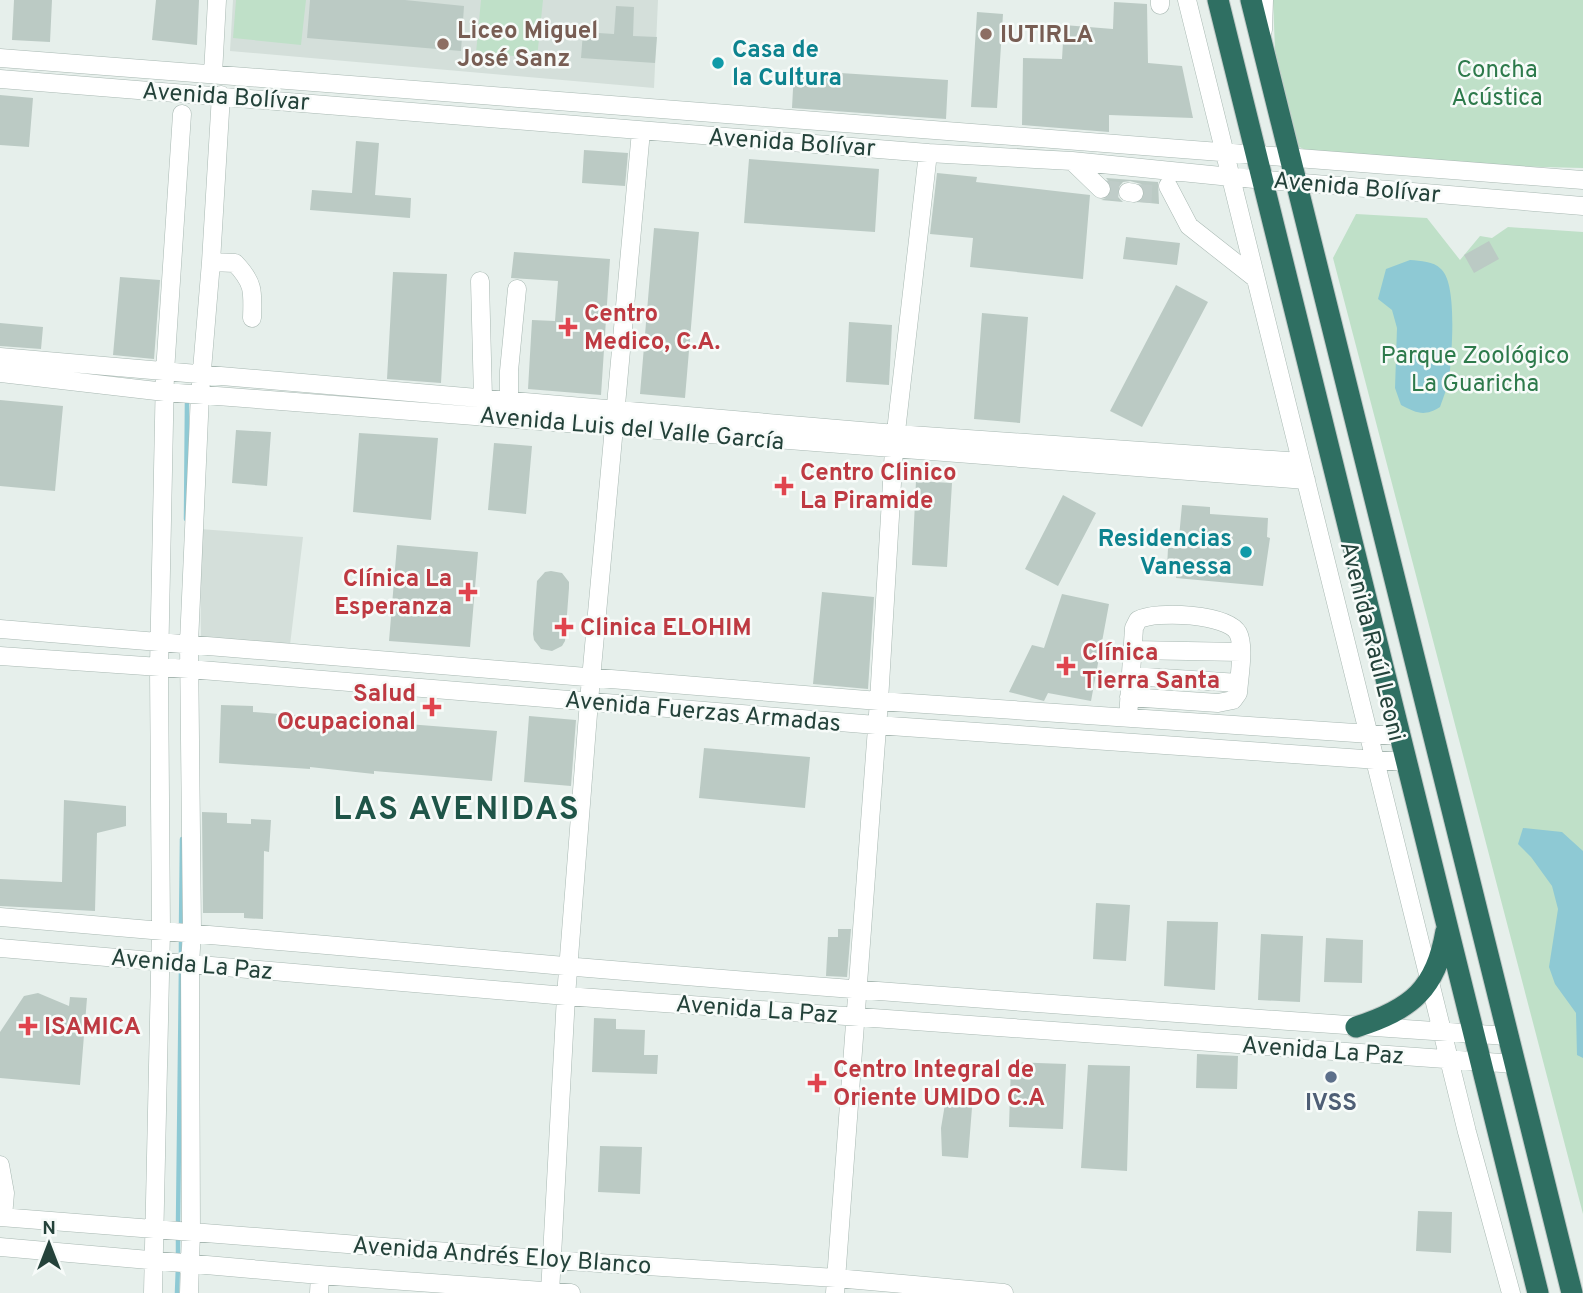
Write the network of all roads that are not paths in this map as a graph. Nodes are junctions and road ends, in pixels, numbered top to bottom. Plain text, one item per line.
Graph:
1 (217, 0) edge
2 (1187, 0) edge
3 (1217, 0) edge
4 (1251, 0) edge
5 (1264, 0) edge
6 (1263, 48) junction
7 (0, 58) edge
8 (213, 74) junction
9 (0, 79) edge
10 (221, 95) junction
11 (182, 114) dead end
12 (641, 131) junction
13 (929, 153) junction
14 (1225, 154) junction
15 (1256, 156) junction
16 (1291, 159) junction
17 (1072, 161) junction
18 (1231, 177) junction
19 (1262, 179) junction
20 (1583, 180) edge
21 (1296, 182) junction
22 (1168, 184) junction
23 (1101, 189) tunnel mouth
24 (1583, 206) edge
25 (211, 262) junction
26 (1255, 278) junction
27 (480, 281) dead end
28 (517, 289) dead end
29 (252, 318) dead end
30 (0, 357) edge
31 (165, 372) junction
32 (0, 373) edge
33 (201, 375) junction
34 (165, 392) junction
35 (200, 394) junction
36 (483, 398) junction
37 (509, 400) junction
38 (615, 417) junction
39 (895, 442) junction
40 (1304, 471) junction
41 (0, 629) edge
42 (162, 641) junction
43 (188, 643) junction
44 (1133, 650) junction
45 (1241, 652) junction
46 (0, 656) edge
47 (161, 668) junction
48 (188, 669) junction
49 (1131, 676) junction
50 (592, 678) junction
51 (1239, 682) junction
52 (1129, 697) junction
53 (589, 701) junction
54 (879, 701) junction
55 (1128, 718) junction
56 (876, 725) junction
57 (1369, 734) junction
58 (1400, 736) junction
59 (1376, 761) junction
60 (1407, 762) junction
61 (0, 917) edge
62 (1447, 925) junction
63 (180, 931) junction
64 (0, 948) edge
65 (179, 964) junction
66 (569, 967) junction
67 (1430, 981) junction
68 (858, 990) junction
69 (566, 996) junction
70 (855, 1016) junction
71 (1356, 1027) junction
72 (1443, 1032) junction
73 (1474, 1034) junction
74 (1508, 1036) junction
75 (1450, 1059) junction
76 (1481, 1062) junction
77 (1515, 1064) junction
78 (1497, 1125) junction
79 (1467, 1132) junction
80 (0, 1165) edge
81 (1, 1217) edge
82 (156, 1229) junction
83 (189, 1231) junction
84 (0, 1247) edge
85 (552, 1259) junction
86 (155, 1260) junction
87 (188, 1263) junction
88 (320, 1284) edge
89 (836, 1286) edge
90 (550, 1292) edge
91 (153, 1293) edge
92 (189, 1293) edge
93 (571, 1293) edge
94 (1004, 1293) edge
95 (1511, 1293) edge
96 (1538, 1293) edge
97 (1572, 1293) edge

1 - 8 street
2 - 14 street, Avenida Raúl Leoni
3 - 15 highway, Avenida Raúl Leoni
4 - 6 highway, Avenida Raúl Leoni
5 - 6 street, Avenida Raúl Leoni
6 - 16 highway, Avenida Raúl Leoni
7 - 8 street, Avenida Bolívar
8 - 14 street, Avenida Bolívar
9 - 10 street, Avenida Bolívar
10 - 12 street, Avenida Bolívar
10 - 25 street
11 - 31 street
12 - 13 street, Avenida Bolívar
12 - 38 street
13 - 17 street, Avenida Bolívar
13 - 39 street
14 - 15 street, Avenida Bolívar
14 - 18 street, Avenida Raúl Leoni
15 - 16 street, Avenida Bolívar
15 - 19 highway, Avenida Raúl Leoni
16 - 20 street, Avenida Bolívar
16 - 21 highway, Avenida Raúl Leoni
17 - 22 street, Avenida Bolívar
17 - 23 street
18 - 19 street, Avenida Bolívar
18 - 22 street, Avenida Bolívar
18 - 26 street, Avenida Raúl Leoni
19 - 21 street, Avenida Bolívar
19 - 58 highway, Avenida Raúl Leoni
21 - 24 street, Avenida Bolívar
21 - 74 highway, Avenida Raúl Leoni
22 - 26 street
25 - 29 street
25 - 33 street
26 - 40 street, Avenida Raúl Leoni
27 - 36 street
28 - 37 street
30 - 31 street, Avenida Luis del Valle García
31 - 33 street, Avenida Luis del Valle García
31 - 34 street
32 - 34 street, Avenida Luis del Valle García
33 - 35 street
33 - 36 street, Avenida Luis del Valle García
34 - 35 street, Avenida Luis del Valle García
34 - 42 street
35 - 38 street, Avenida Luis del Valle García
35 - 43 street
36 - 37 street, Avenida Luis del Valle García
37 - 38 street, Avenida Luis del Valle García
38 - 39 street, Avenida Luis del Valle García
38 - 50 street
39 - 40 street, Avenida Luis del Valle García
39 - 54 street
40 - 57 street, Avenida Raúl Leoni
41 - 42 street, Avenida Fuerzas Armadas
42 - 43 street, Avenida Fuerzas Armadas
42 - 47 street
43 - 48 street
43 - 50 street, Avenida Fuerzas Armadas
44 - 45 street
44 - 45 street
44 - 49 street
45 - 51 street
46 - 47 street, Avenida Fuerzas Armadas
47 - 48 street, Avenida Fuerzas Armadas
47 - 63 street
48 - 53 street, Avenida Fuerzas Armadas
48 - 63 street
49 - 51 street
49 - 52 street
50 - 53 street
50 - 54 street, Avenida Fuerzas Armadas
51 - 52 street
52 - 55 street
53 - 56 street, Avenida Fuerzas Armadas
53 - 66 street
54 - 55 street, Avenida Fuerzas Armadas
54 - 56 street
55 - 57 street, Avenida Fuerzas Armadas
56 - 59 street, Avenida Fuerzas Armadas
56 - 68 street
57 - 58 street, Avenida Fuerzas Armadas
57 - 59 street, Avenida Raúl Leoni
58 - 60 highway, Avenida Raúl Leoni
59 - 60 street, Avenida Fuerzas Armadas
59 - 67 street, Avenida Raúl Leoni
60 - 62 highway, Avenida Raúl Leoni
61 - 63 street, Avenida La Paz
62 - 67 highway
62 - 73 highway, Avenida Raúl Leoni
63 - 65 street
63 - 65 street
63 - 66 street, Avenida La Paz
64 - 65 street, Avenida La Paz
65 - 69 street, Avenida La Paz
65 - 82 street
65 - 83 street
66 - 68 street, Avenida La Paz
66 - 69 street
67 - 71 highway
67 - 72 street, Avenida Raúl Leoni
68 - 70 street
68 - 71 street, Avenida La Paz
69 - 70 street, Avenida La Paz
69 - 85 street
70 - 75 street, Avenida La Paz
70 - 89 street
71 - 72 street, Avenida La Paz
72 - 73 street, Avenida La Paz
72 - 75 street, Avenida Raúl Leoni
73 - 74 street, Avenida La Paz
73 - 76 highway, Avenida Raúl Leoni
74 - 77 highway, Avenida Raúl Leoni
75 - 76 street, Avenida La Paz
75 - 79 street, Avenida Raúl Leoni
76 - 77 street, Avenida La Paz
76 - 78 highway, Avenida Raúl Leoni
77 - 97 highway, Avenida Raúl Leoni
78 - 79 street
78 - 96 highway, Avenida Raúl Leoni
79 - 95 street, Avenida Raúl Leoni
80 - 81 street
81 - 82 street, Avenida Andrés Eloy Blanco
82 - 83 street, Avenida Andrés Eloy Blanco
82 - 86 street
83 - 85 street, Avenida Andrés Eloy Blanco
83 - 87 street
84 - 86 street, Avenida Andrés Eloy Blanco
85 - 89 street, Avenida Andrés Eloy Blanco
85 - 90 street
86 - 87 street, Avenida Andrés Eloy Blanco
86 - 91 street
87 - 88 street, Avenida Andrés Eloy Blanco
87 - 92 street
88 - 90 street, Avenida Andrés Eloy Blanco
89 - 94 street, Avenida Andrés Eloy Blanco
90 - 93 street, Avenida Andrés Eloy Blanco

